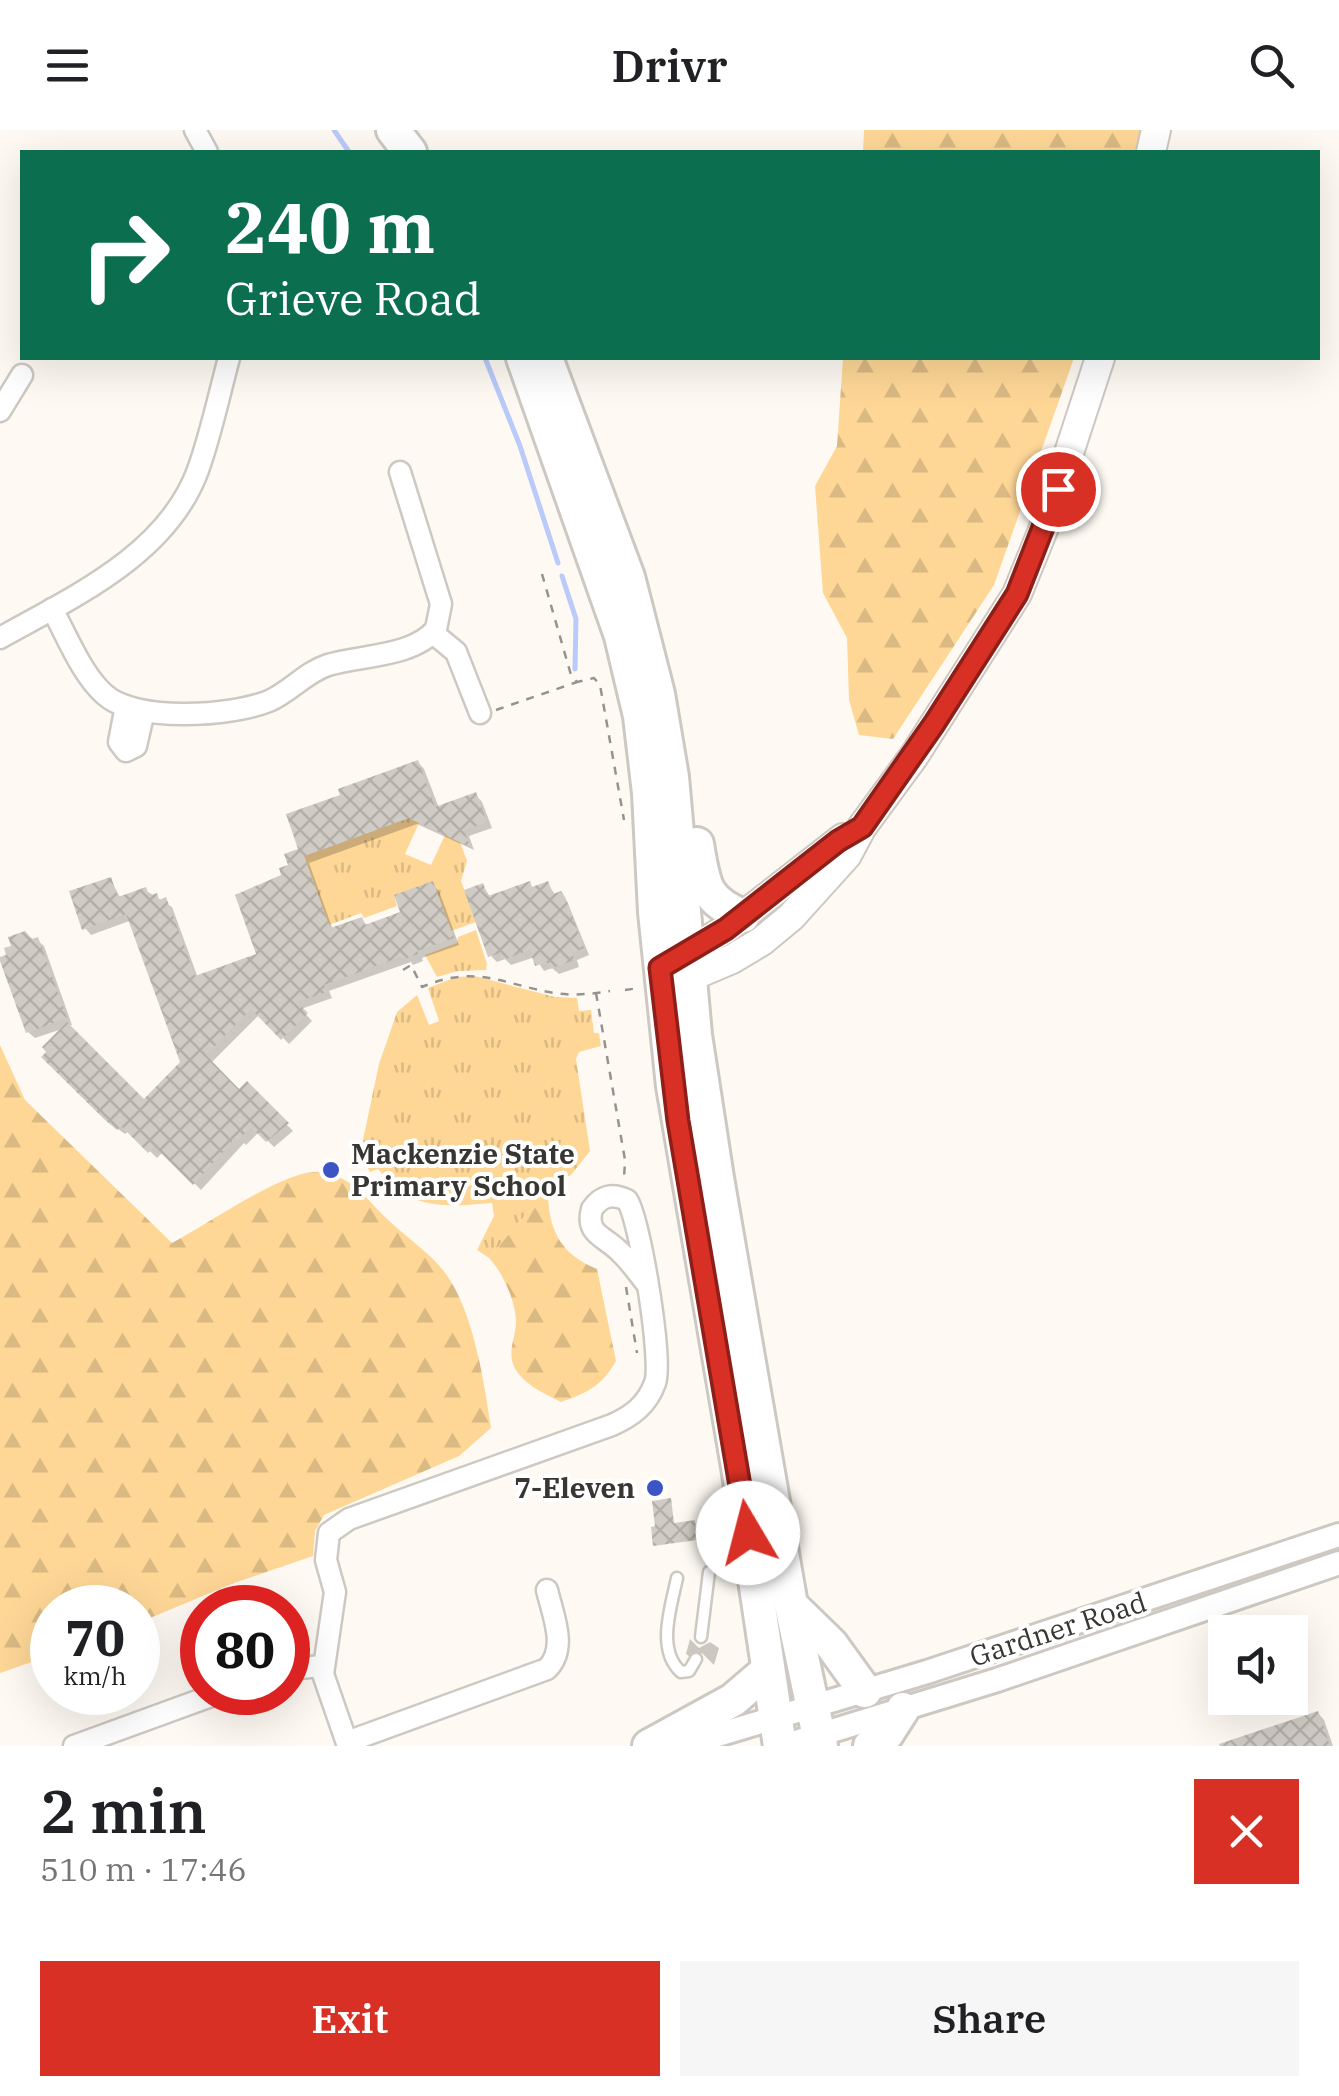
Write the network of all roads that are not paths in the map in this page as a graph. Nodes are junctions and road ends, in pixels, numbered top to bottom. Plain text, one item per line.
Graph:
1 (228, 360) edge
2 (524, 360) edge
3 (547, 360) edge
4 (1099, 360) edge
5 (22, 375) dead end
6 (0, 411) edge
7 (400, 472) dead end
8 (52, 608) junction
9 (433, 633) junction
10 (0, 638) edge
11 (480, 713) road end
12 (666, 740) junction
13 (862, 827) junction
14 (743, 916) junction
15 (669, 975) junction
16 (636, 1284) road end
17 (1339, 1534) edge
18 (1339, 1563) edge
19 (709, 1572) dead end
20 (676, 1578) dead end
21 (547, 1590) dead end
22 (792, 1606) junction
23 (701, 1637) dead end
24 (696, 1659) dead end
25 (322, 1666) junction
26 (310, 1667) edge
27 (768, 1670) junction
28 (865, 1691) junction
29 (180, 1707) edge
30 (903, 1709) junction
31 (817, 1729) edge
32 (779, 1736) edge
33 (347, 1744) edge
34 (74, 1746) edge
35 (649, 1746) edge
36 (681, 1746) edge
37 (870, 1746) edge

1 - 8 street
2 - 15 highway
3 - 12 highway
4 - 13 main road
5 - 6 street
7 - 9 street
8 - 9 street
8 - 10 street
9 - 11 street
12 - 14 highway
12 - 15 highway
13 - 14 main road
13 - 15 main road
14 - 15 main road
15 - 22 highway
15 - 27 highway
16 - 25 street
17 - 28 street, Gardner Road
18 - 30 street, Gardner Road
19 - 23 lane
20 - 24 lane
21 - 33 street
22 - 28 highway
22 - 31 highway
25 - 26 street
25 - 33 street
27 - 32 highway
27 - 35 highway
28 - 31 street, Gardner Road
29 - 34 street
30 - 31 street, Gardner Road
30 - 37 highway
31 - 32 street, Gardner Road
32 - 36 street, Gardner Road

